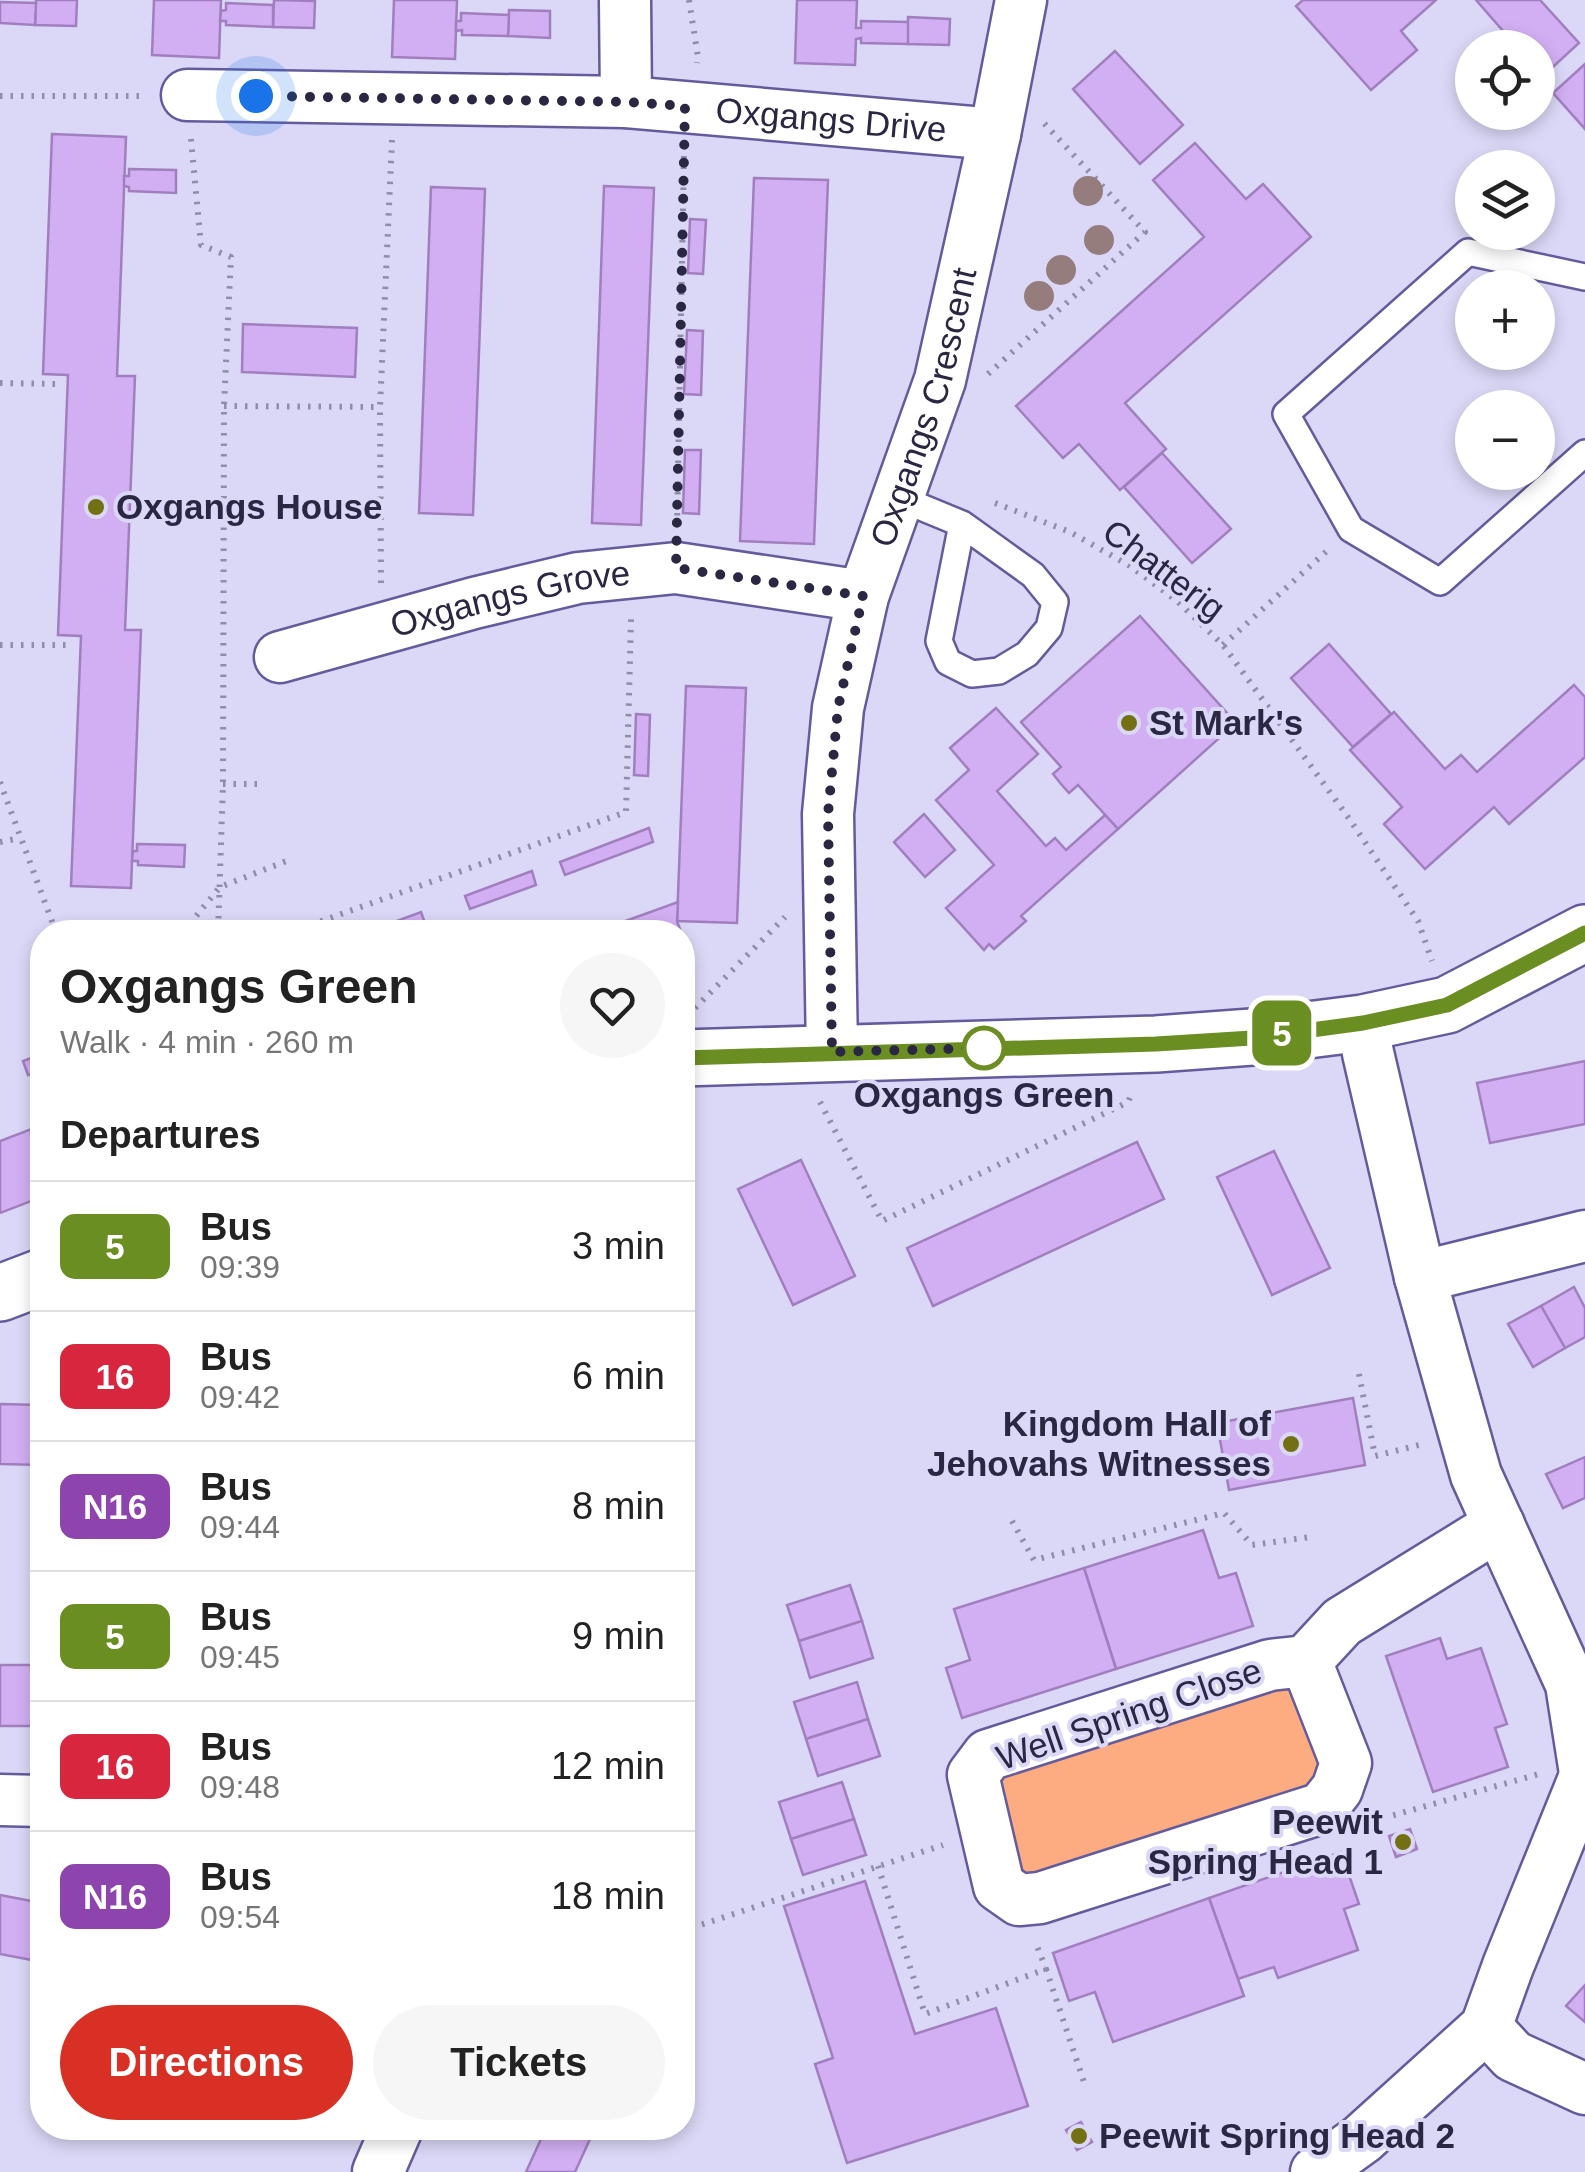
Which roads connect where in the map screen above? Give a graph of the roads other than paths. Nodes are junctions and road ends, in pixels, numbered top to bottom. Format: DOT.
graph roads {
  1 [pos="625,0"];
  2 [pos="1021,0"];
  3 [pos="188,96"];
  4 [pos="626,102"];
  5 [pos="996,134"];
  6 [pos="1585,278"];
  7 [pos="1585,454"];
  8 [pos="898,498"];
  9 [pos="962,524"];
  10 [pos="863,596"];
  11 [pos="280,657"];
  12 [pos="1585,933"];
  13 [pos="1363,1023"];
  14 [pos="832,1052"];
  15 [pos="695,1057"];
  16 [pos="1585,1236"];
  17 [pos="1420,1278"];
  18 [pos="30,1282"];
  19 [pos="0,1293"];
  20 [pos="1499,1526"];
  21 [pos="1306,1661"];
  22 [pos="1578,1682"];
  23 [pos="1584,1770"];
  24 [pos="0,1800"];
  25 [pos="30,1801"];
  26 [pos="1486,2027"];
  27 [pos="1585,2088"];
  28 [pos="392,2140"];
  29 [pos="378,2172"];
  30 [pos="1316,2172"];
  1 -- 4 [label="street"];
  2 -- 5 [label="street, Oxgangs Crescent"];
  3 -- 4 [label="street, Oxgangs Drive"];
  4 -- 5 [label="street, Oxgangs Drive"];
  5 -- 8 [label="street, Oxgangs Crescent"];
  6 -- 7 [label="lane"];
  8 -- 9 [label="lane"];
  8 -- 10 [label="street, Oxgangs Crescent"];
  9 -- 9 [label="lane"];
  10 -- 11 [label="street, Oxgangs Grove"];
  10 -- 14 [label="street, Oxgangs Crescent"];
  12 -- 13 [label="street"];
  13 -- 14 [label="street"];
  13 -- 17 [label="street"];
  14 -- 15 [label="street"];
  16 -- 17 [label="street"];
  17 -- 20 [label="street"];
  18 -- 19 [label="street"];
  20 -- 21 [label="street, Well Spring Close"];
  20 -- 22 [label="street"];
  21 -- 21 [label="street, Well Spring Close"];
  22 -- 23 [label="street"];
  23 -- 26 [label="street"];
  24 -- 25 [label="street"];
  26 -- 27 [label="street"];
  26 -- 30 [label="street"];
  28 -- 29 [label="street"];
}
